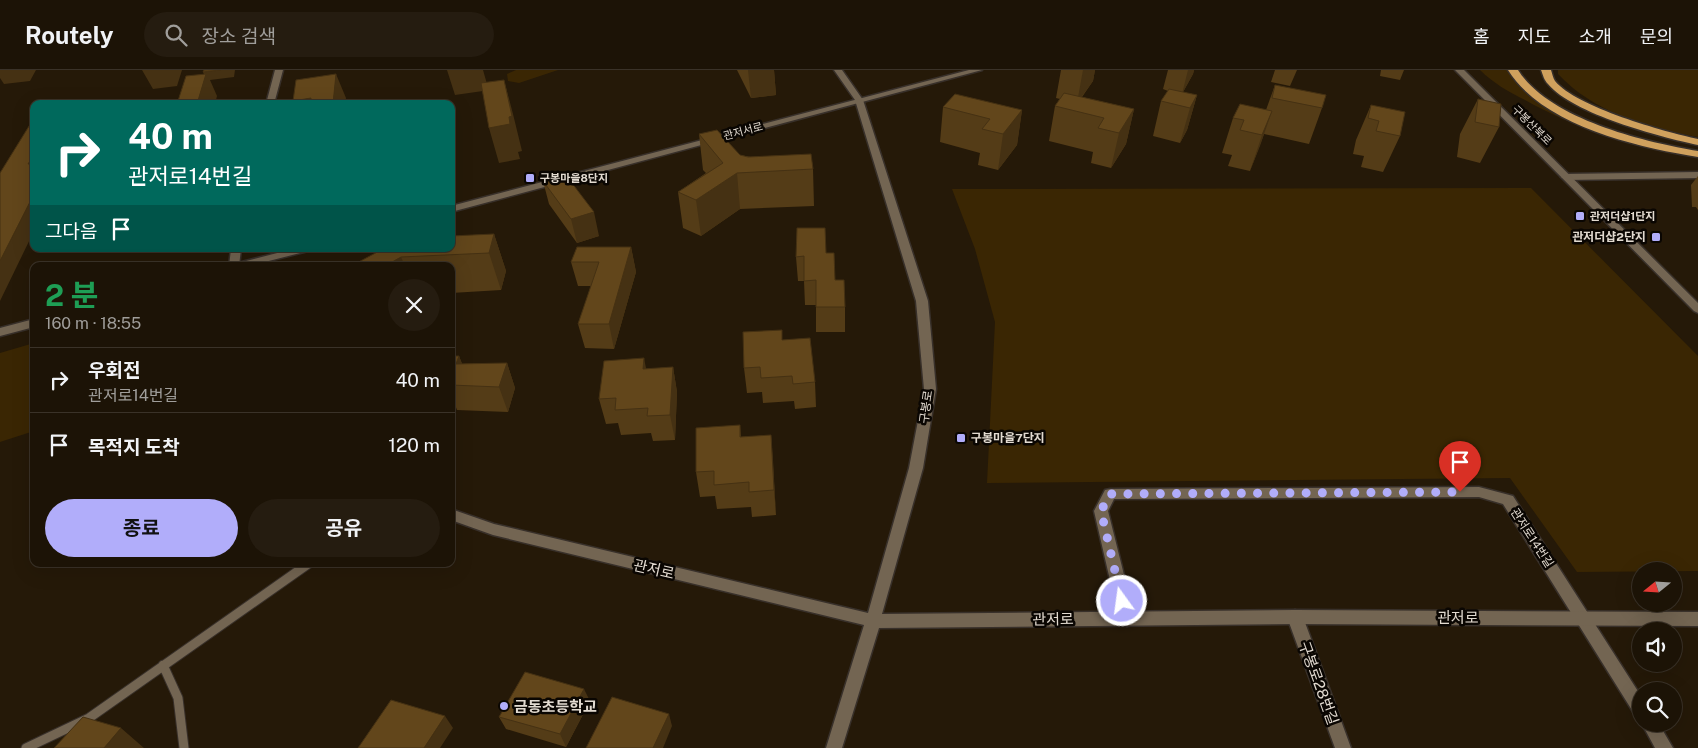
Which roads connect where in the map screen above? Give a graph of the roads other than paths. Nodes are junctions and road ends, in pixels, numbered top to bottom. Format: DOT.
graph roads {
  1 [pos="279,70"];
  2 [pos="838,70"];
  3 [pos="1459,70"];
  4 [pos="1513,70"];
  5 [pos="1546,70"];
  6 [pos="973,71"];
  7 [pos="271,100"];
  8 [pos="859,100"];
  9 [pos="1698,142"];
  10 [pos="1698,154"];
  11 [pos="1698,175"];
  12 [pos="1566,177"];
  13 [pos="455,208"];
  14 [pos="292,252"];
  15 [pos="254,262"];
  16 [pos="1698,309"];
  17 [pos="30,324"];
  18 [pos="0,332"];
  19 [pos="455,515"];
  20 [pos="304,567"];
  21 [pos="1295,617"];
  22 [pos="1583,617"];
  23 [pos="1127,619"];
  24 [pos="1698,619"];
  25 [pos="873,622"];
  26 [pos="163,665"];
  27 [pos="1632,696"];
  28 [pos="1655,732"];
  29 [pos="26,748"];
  30 [pos="184,748"];
  31 [pos="834,748"];
  32 [pos="1344,748"];
  33 [pos="1665,748"];
  1 -- 7 [label="street"];
  2 -- 8 [label="street, 구봉로"];
  3 -- 12 [label="street, 구봉산북로"];
  4 -- 10 [label="highway"];
  5 -- 9 [label="highway"];
  6 -- 8 [label="street, 관저서로"];
  8 -- 13 [label="street, 관저서로"];
  8 -- 25 [label="street, 구봉로"];
  11 -- 12 [label="street"];
  12 -- 16 [label="street, 구봉산북로"];
  14 -- 15 [label="street"];
  17 -- 18 [label="street"];
  19 -- 25 [label="street, 관저로"];
  20 -- 26 [label="lane"];
  21 -- 22 [label="street, 관저로"];
  21 -- 23 [label="street, 관저로"];
  21 -- 32 [label="street, 구봉로28번길"];
  22 -- 23 [label="street, 관저로14번길"];
  22 -- 24 [label="street, 관저로"];
  22 -- 27 [label="street"];
  23 -- 25 [label="street, 관저로"];
  25 -- 31 [label="street, 구봉로"];
  26 -- 29 [label="lane"];
  26 -- 30 [label="lane"];
  28 -- 33 [label="street"];
}
